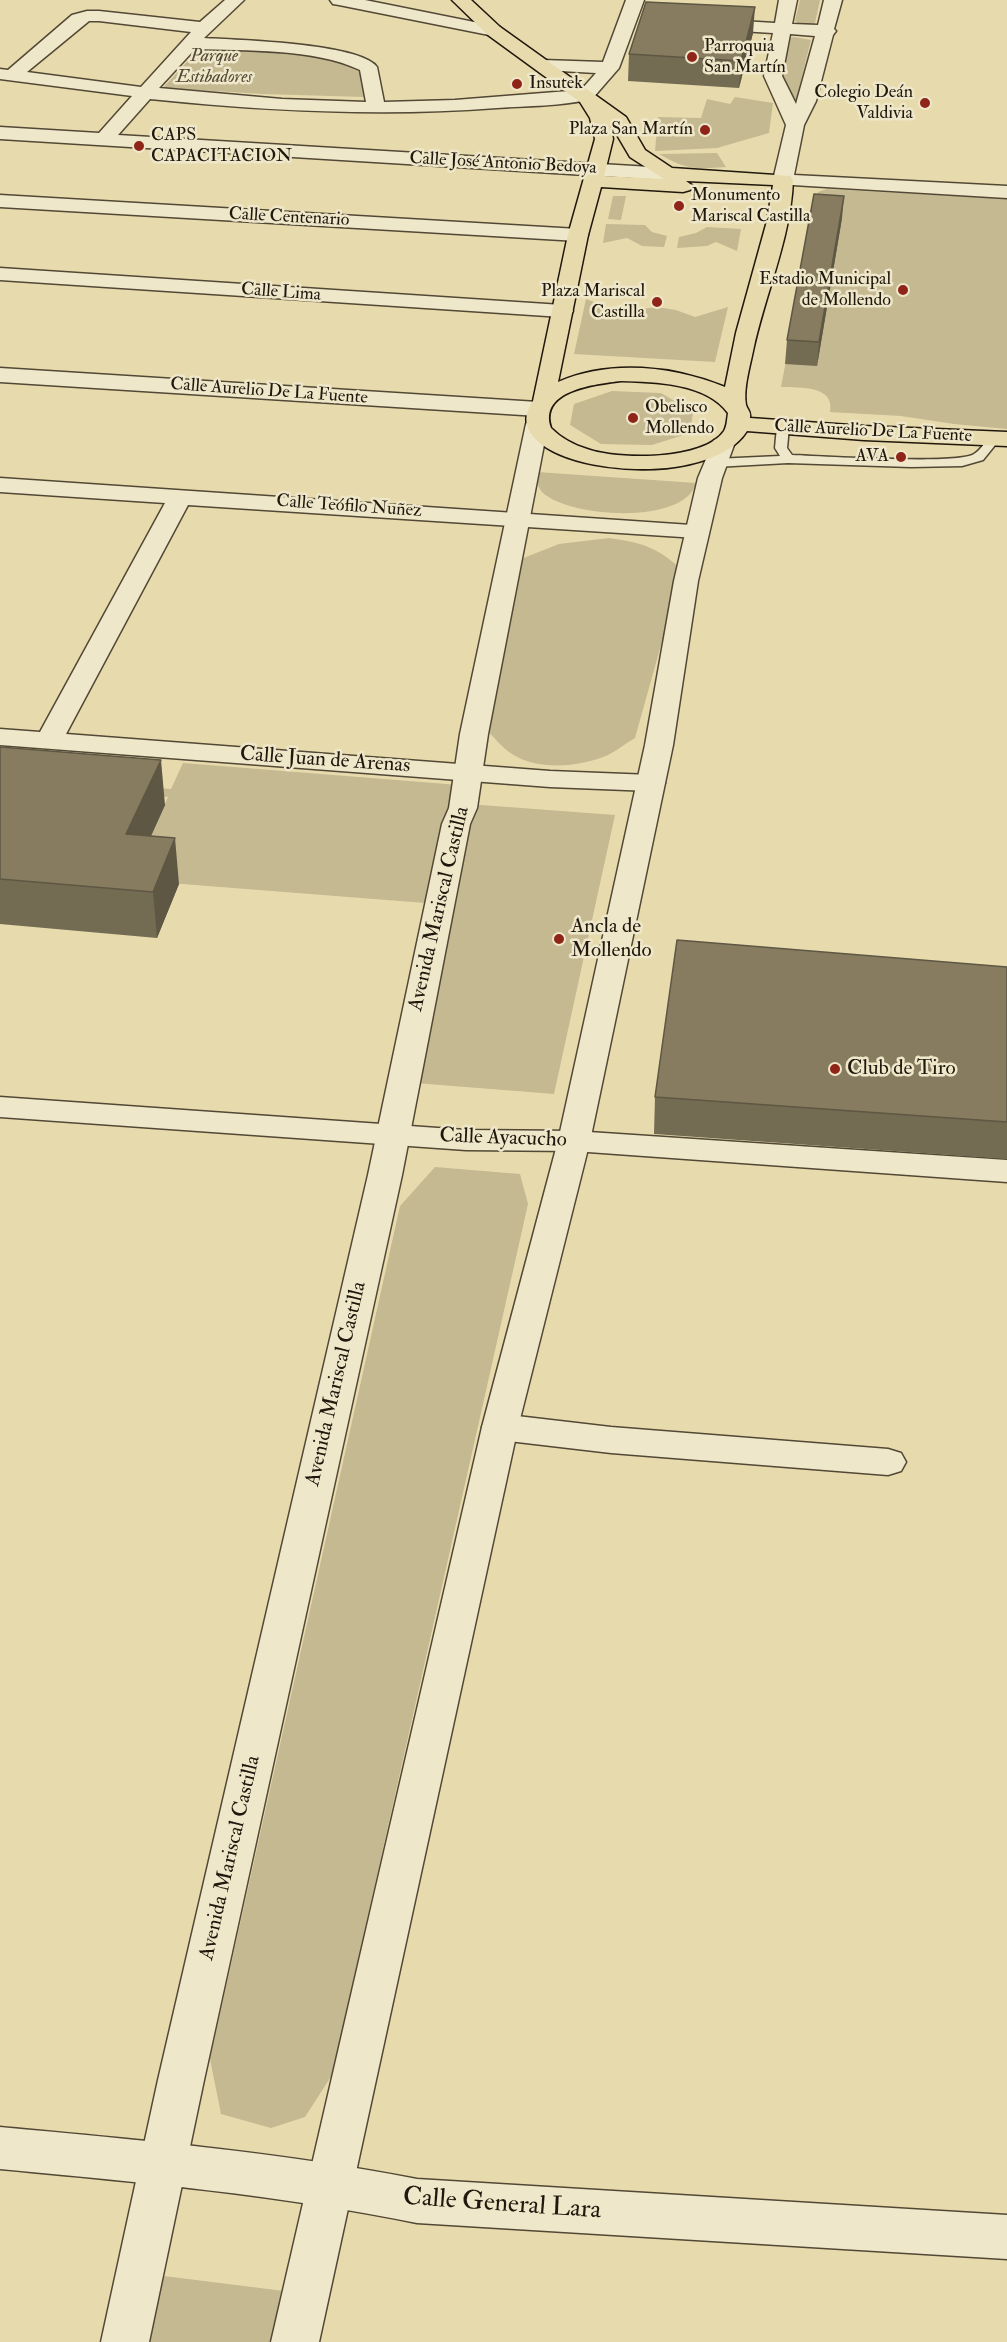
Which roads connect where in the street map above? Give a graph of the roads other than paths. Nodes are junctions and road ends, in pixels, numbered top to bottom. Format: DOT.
graph roads {
  1 [pos="235,0"];
  2 [pos="339,0"];
  3 [pos="461,0"];
  4 [pos="635,0"];
  5 [pos="788,0"];
  6 [pos="833,0"];
  7 [pos="687,23"];
  8 [pos="204,28"];
  9 [pos="781,28"];
  10 [pos="494,31"];
  11 [pos="827,31"];
  12 [pos="189,43"];
  13 [pos="543,65"];
  14 [pos="610,68"];
  15 [pos="6,75"];
  16 [pos="144,93"];
  17 [pos="585,95"];
  18 [pos="376,108"];
  19 [pos="795,125"];
  20 [pos="0,133"];
  21 [pos="103,140"];
  22 [pos="667,174"];
  23 [pos="594,175"];
  24 [pos="783,185"];
  25 [pos="1007,192"];
  26 [pos="0,201"];
  27 [pos="578,236"];
  28 [pos="0,274"];
  29 [pos="562,311"];
  30 [pos="0,375"];
  31 [pos="539,411"];
  32 [pos="783,427"];
  33 [pos="728,435"];
  34 [pos="1000,439"];
  35 [pos="788,459"];
  36 [pos="0,485"];
  37 [pos="180,497"];
  38 [pos="518,518"];
  39 [pos="697,531"];
  40 [pos="0,737"];
  41 [pos="49,741"];
  42 [pos="470,772"];
  43 [pos="651,783"];
  44 [pos="0,1107"];
  45 [pos="393,1134"];
  46 [pos="574,1141"];
  47 [pos="1007,1171"];
  48 [pos="500,1427"];
  49 [pos="888,1462"];
  50 [pos="0,2148"];
  51 [pos="164,2163"];
  52 [pos="332,2184"];
  53 [pos="1007,2237"];
  54 [pos="125,2342"];
  55 [pos="295,2342"];
  1 -- 8 [label="street"];
  2 -- 10 [label="street"];
  3 -- 10 [label="main road"];
  4 -- 14 [label="street"];
  5 -- 9 [label="street"];
  6 -- 11 [label="street"];
  7 -- 9 [label="street"];
  8 -- 12 [label="street"];
  8 -- 15 [label="street"];
  9 -- 11 [label="street"];
  9 -- 19 [label="street"];
  10 -- 13 [label="main road"];
  11 -- 19 [label="street"];
  12 -- 16 [label="street"];
  12 -- 18 [label="street"];
  13 -- 14 [label="street"];
  13 -- 17 [label="main road"];
  14 -- 17 [label="street"];
  15 -- 16 [label="street"];
  16 -- 18 [label="street"];
  16 -- 21 [label="street"];
  17 -- 18 [label="street"];
  17 -- 22 [label="main road"];
  17 -- 23 [label="main road, Avenida Mariscal Castilla"];
  19 -- 24 [label="street"];
  20 -- 21 [label="street, Calle José Antonio Bedoya"];
  21 -- 23 [label="street, Calle José Antonio Bedoya"];
  22 -- 23 [label="street, Calle José Antonio Bedoya"];
  22 -- 24 [label="main road, Calle José Antonio Bedoya"];
  23 -- 24 [label="main road"];
  23 -- 27 [label="main road, Avenida Mariscal Castilla"];
  24 -- 25 [label="street, Calle José Antonio Bedoya"];
  24 -- 33 [label="main road"];
  26 -- 27 [label="street, Calle Centenario"];
  27 -- 29 [label="main road, Avenida Mariscal Castilla"];
  28 -- 29 [label="street, Calle Lima"];
  29 -- 31 [label="main road, Avenida Mariscal Castilla"];
  30 -- 31 [label="street, Calle Aurelio De La Fuente"];
  31 -- 33 [label="main road"];
  31 -- 33 [label="main road"];
  31 -- 38 [label="street, Avenida Mariscal Castilla"];
  32 -- 33 [label="main road, Calle Aurelio De La Fuente"];
  32 -- 34 [label="main road, Calle Aurelio De La Fuente"];
  32 -- 35 [label="lane"];
  33 -- 35 [label="lane"];
  33 -- 39 [label="street"];
  34 -- 35 [label="lane"];
  36 -- 37 [label="street, Calle Teófilo Nuñez"];
  37 -- 38 [label="street, Calle Teófilo Nuñez"];
  37 -- 41 [label="street"];
  38 -- 39 [label="street, Calle Teófilo Nuñez"];
  38 -- 42 [label="street, Avenida Mariscal Castilla"];
  39 -- 43 [label="street"];
  40 -- 41 [label="street, Calle Juan de Arenas"];
  41 -- 42 [label="street, Calle Juan de Arenas"];
  42 -- 43 [label="street, Calle Juan de Arenas"];
  42 -- 45 [label="street, Avenida Mariscal Castilla"];
  43 -- 46 [label="street"];
  44 -- 45 [label="street, Calle Ayacucho"];
  45 -- 46 [label="street, Calle Ayacucho"];
  45 -- 51 [label="street, Avenida Mariscal Castilla"];
  46 -- 47 [label="street, Calle Ayacucho"];
  46 -- 48 [label="street"];
  48 -- 49 [label="street"];
  48 -- 52 [label="street"];
  50 -- 51 [label="street, Calle General Lara"];
  51 -- 52 [label="street, Calle General Lara"];
  51 -- 54 [label="street, Avenida Mariscal Castilla"];
  52 -- 53 [label="street, Calle General Lara"];
  52 -- 55 [label="street"];
}
